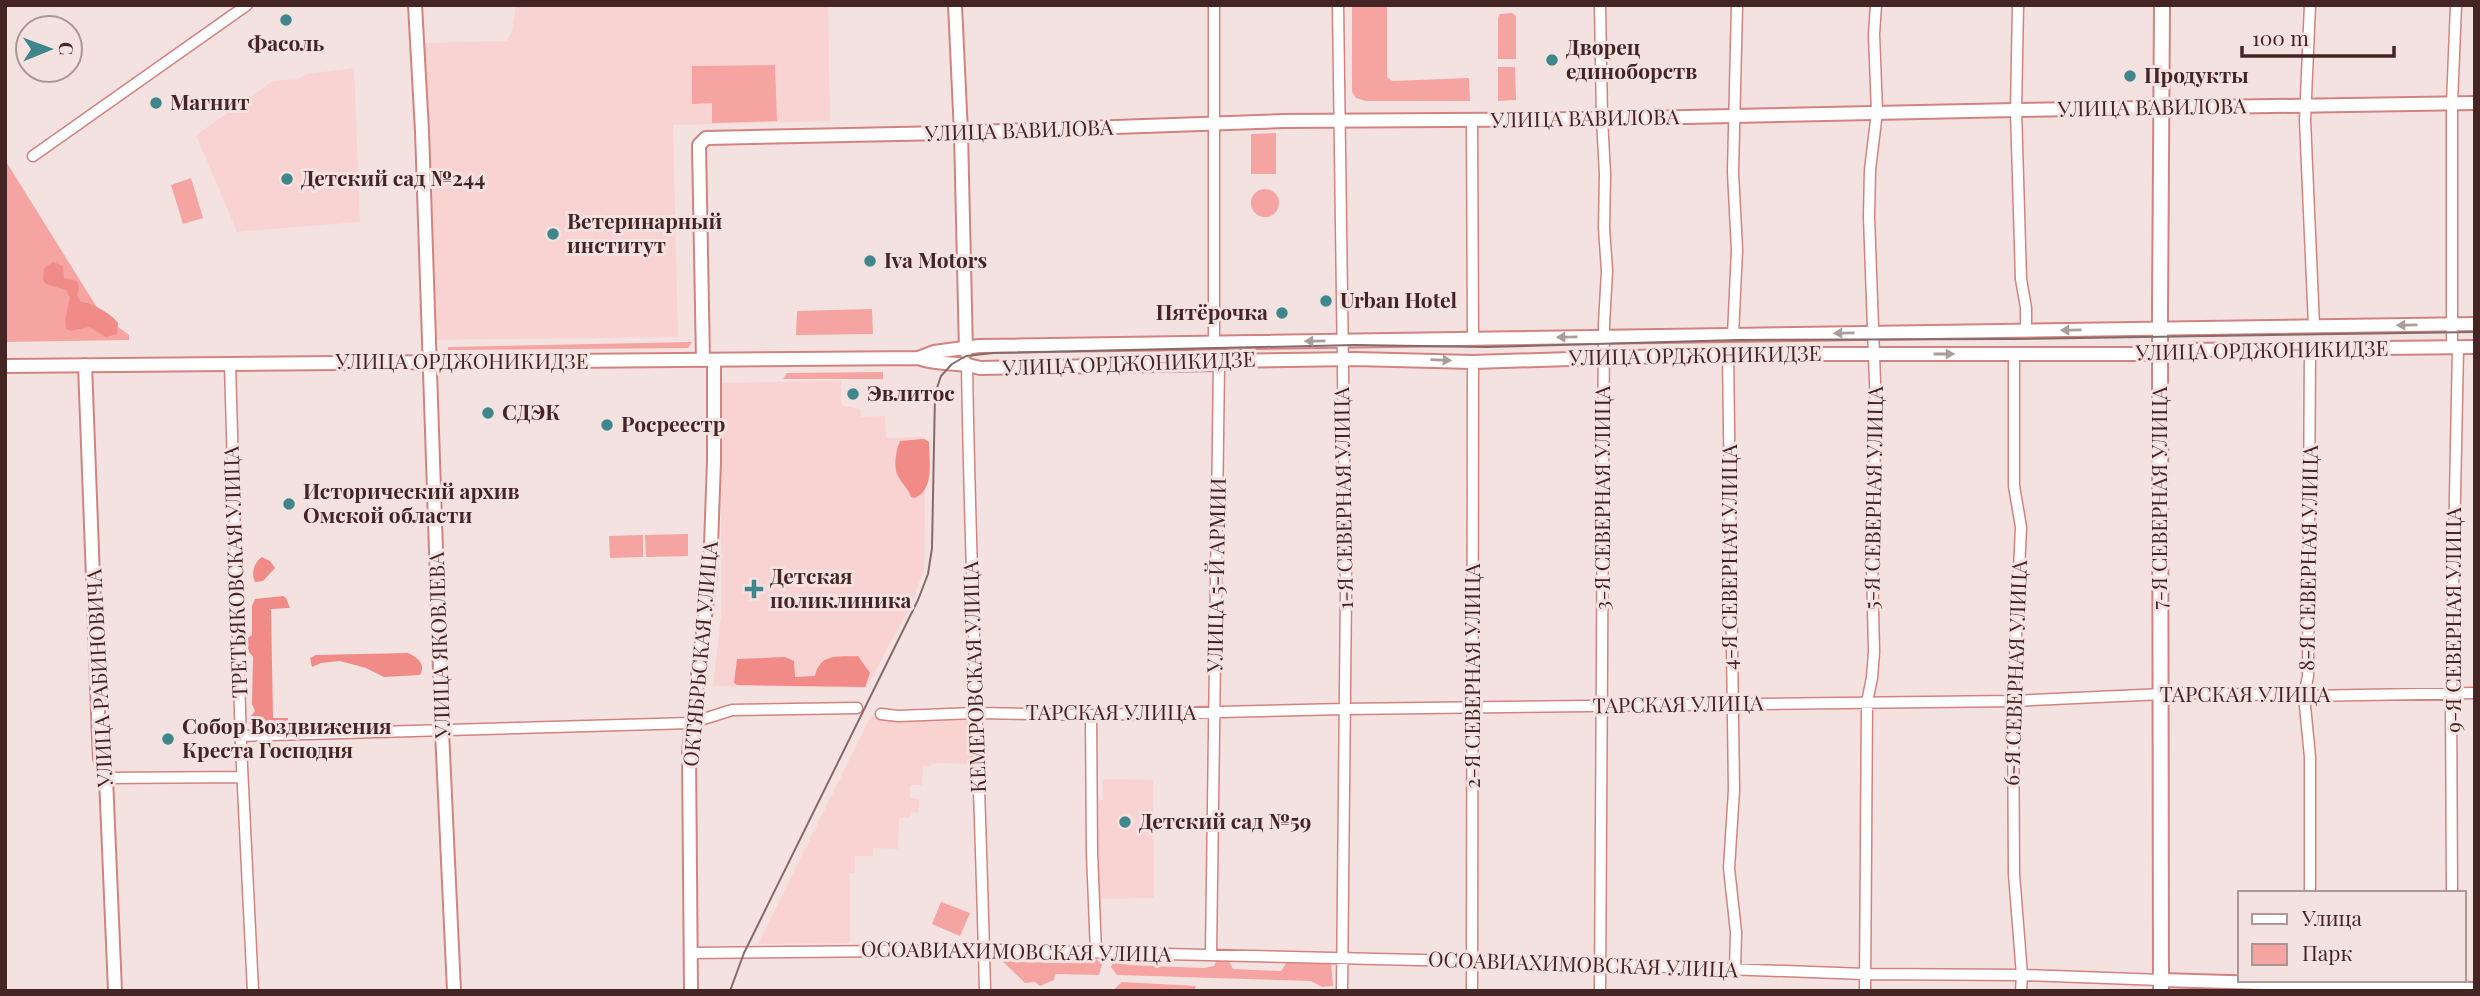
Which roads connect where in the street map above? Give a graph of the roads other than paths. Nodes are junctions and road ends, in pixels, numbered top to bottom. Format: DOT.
graph roads {
  1 [pos="247,5"];
  2 [pos="415,5"];
  3 [pos="955,5"];
  4 [pos="1214,5"];
  5 [pos="1338,5"];
  6 [pos="1601,5"];
  7 [pos="1737,5"];
  8 [pos="1876,5"];
  9 [pos="2018,5"];
  10 [pos="2162,5"];
  11 [pos="2310,5"];
  12 [pos="2456,5"];
  13 [pos="2475,103"];
  14 [pos="2452,104"];
  15 [pos="2307,107"];
  16 [pos="2162,108"];
  17 [pos="2016,110"];
  18 [pos="1877,112"];
  19 [pos="1734,116"];
  20 [pos="1602,119"];
  21 [pos="1472,120"];
  22 [pos="1339,121"];
  23 [pos="1214,124"];
  24 [pos="961,133"];
  25 [pos="699,145"];
  26 [pos="33,156"];
  27 [pos="2452,324"];
  28 [pos="2475,324"];
  29 [pos="2314,326"];
  30 [pos="2160,327"];
  31 [pos="2026,330"];
  32 [pos="1875,332"];
  33 [pos="1733,335"];
  34 [pos="1604,337"];
  35 [pos="1473,338"];
  36 [pos="1341,340"];
  37 [pos="1214,342"];
  38 [pos="966,347"];
  39 [pos="2475,347"];
  40 [pos="2455,348"];
  41 [pos="2310,349"];
  42 [pos="2160,352"];
  43 [pos="1728,354"];
  44 [pos="1875,354"];
  45 [pos="2014,355"];
  46 [pos="1604,356"];
  47 [pos="918,358"];
  48 [pos="1342,359"];
  49 [pos="709,360"];
  50 [pos="1473,362"];
  51 [pos="431,363"];
  52 [pos="967,363"];
  53 [pos="230,364"];
  54 [pos="1219,364"];
  55 [pos="85,365"];
  56 [pos="5,366"];
  57 [pos="2451,693"];
  58 [pos="2475,693"];
  59 [pos="2161,694"];
  60 [pos="2304,696"];
  61 [pos="2013,701"];
  62 [pos="1867,702"];
  63 [pos="1731,705"];
  64 [pos="1602,706"];
  65 [pos="857,708"];
  66 [pos="1474,708"];
  67 [pos="1343,709"];
  68 [pos="1215,712"];
  69 [pos="976,713"];
  70 [pos="881,714"];
  71 [pos="1091,715"];
  72 [pos="691,723"];
  73 [pos="442,731"];
  74 [pos="240,736"];
  75 [pos="242,777"];
  76 [pos="106,778"];
  77 [pos="2310,891"];
  78 [pos="2452,891"];
  79 [pos="984,949"];
  80 [pos="1096,952"];
  81 [pos="691,953"];
  82 [pos="1211,954"];
  83 [pos="1342,957"];
  84 [pos="1472,962"];
  85 [pos="1600,965"];
  86 [pos="1735,968"];
  87 [pos="1864,974"];
  88 [pos="2022,975"];
  89 [pos="2161,985"];
  90 [pos="2310,985"];
  91 [pos="2449,986"];
  92 [pos="2475,989"];
  93 [pos="115,991"];
  94 [pos="253,991"];
  95 [pos="454,991"];
  96 [pos="691,991"];
  97 [pos="985,991"];
  98 [pos="1342,991"];
  99 [pos="1472,991"];
  100 [pos="1600,991"];
  101 [pos="1864,991"];
  102 [pos="2021,991"];
  1 -- 26 [label="street"];
  2 -- 51 [label="street, УЛИЦА ЯКОВЛЕВА"];
  3 -- 24 [label="street"];
  4 -- 23 [label="street"];
  5 -- 22 [label="street, 1-Я СЕВЕРНАЯ УЛИЦА"];
  6 -- 20 [label="street, 3-Я СЕВЕРНАЯ УЛИЦА"];
  7 -- 19 [label="street"];
  8 -- 18 [label="street, 5-Я СЕВЕРНАЯ УЛИЦА"];
  9 -- 17 [label="street"];
  10 -- 16 [label="main road, 7-Я СЕВЕРНАЯ УЛИЦА"];
  11 -- 15 [label="street"];
  12 -- 14 [label="street, 9-Я СЕВЕРНАЯ УЛИЦА"];
  13 -- 14 [label="street, УЛИЦА ВАВИЛОВА"];
  14 -- 15 [label="street, УЛИЦА ВАВИЛОВА"];
  14 -- 27 [label="street, 9-Я СЕВЕРНАЯ УЛИЦА"];
  15 -- 16 [label="street, УЛИЦА ВАВИЛОВА"];
  15 -- 29 [label="street"];
  16 -- 17 [label="street, УЛИЦА ВАВИЛОВА"];
  16 -- 30 [label="main road, 7-Я СЕВЕРНАЯ УЛИЦА"];
  17 -- 18 [label="street, УЛИЦА ВАВИЛОВА"];
  17 -- 31 [label="street"];
  18 -- 19 [label="street, УЛИЦА ВАВИЛОВА"];
  18 -- 32 [label="street, 5-Я СЕВЕРНАЯ УЛИЦА"];
  19 -- 20 [label="street, УЛИЦА ВАВИЛОВА"];
  19 -- 33 [label="street"];
  20 -- 21 [label="street, УЛИЦА ВАВИЛОВА"];
  20 -- 34 [label="street, 3-Я СЕВЕРНАЯ УЛИЦА"];
  21 -- 22 [label="street, УЛИЦА ВАВИЛОВА"];
  21 -- 35 [label="street"];
  22 -- 23 [label="street, УЛИЦА ВАВИЛОВА"];
  22 -- 36 [label="street, 1-Я СЕВЕРНАЯ УЛИЦА"];
  23 -- 24 [label="street, УЛИЦА ВАВИЛОВА"];
  23 -- 37 [label="street"];
  24 -- 25 [label="street, УЛИЦА ВАВИЛОВА"];
  24 -- 38 [label="street"];
  25 -- 49 [label="street, ОКТЯБРЬСКАЯ УЛИЦА"];
  27 -- 28 [label="street, УЛИЦА ОРДЖОНИКИДЗЕ"];
  27 -- 29 [label="street, УЛИЦА ОРДЖОНИКИДЗЕ, one-way"];
  27 -- 40 [label="street, 9-Я СЕВЕРНАЯ УЛИЦА"];
  29 -- 30 [label="street, УЛИЦА ОРДЖОНИКИДЗЕ"];
  30 -- 31 [label="street, УЛИЦА ОРДЖОНИКИДЗЕ, one-way"];
  30 -- 42 [label="main road, 7-Я СЕВЕРНАЯ УЛИЦА"];
  31 -- 32 [label="street, УЛИЦА ОРДЖОНИКИДЗЕ"];
  32 -- 33 [label="street, УЛИЦА ОРДЖОНИКИДЗЕ, one-way"];
  32 -- 44 [label="street, 5-Я СЕВЕРНАЯ УЛИЦА"];
  33 -- 34 [label="street, УЛИЦА ОРДЖОНИКИДЗЕ"];
  34 -- 35 [label="street, УЛИЦА ОРДЖОНИКИДЗЕ, one-way"];
  34 -- 46 [label="street, 3-Я СЕВЕРНАЯ УЛИЦА"];
  35 -- 36 [label="street, УЛИЦА ОРДЖОНИКИДЗЕ"];
  36 -- 37 [label="street, УЛИЦА ОРДЖОНИКИДЗЕ, one-way"];
  36 -- 48 [label="street, 1-Я СЕВЕРНАЯ УЛИЦА"];
  37 -- 38 [label="street, УЛИЦА ОРДЖОНИКИДЗЕ"];
  38 -- 47 [label="street, УЛИЦА ОРДЖОНИКИДЗЕ"];
  38 -- 52 [label="street"];
  39 -- 40 [label="street, УЛИЦА ОРДЖОНИКИДЗЕ"];
  40 -- 41 [label="street, УЛИЦА ОРДЖОНИКИДЗЕ"];
  40 -- 57 [label="street, 9-Я СЕВЕРНАЯ УЛИЦА"];
  41 -- 42 [label="street, УЛИЦА ОРДЖОНИКИДЗЕ"];
  41 -- 60 [label="street, 8-Я СЕВЕРНАЯ УЛИЦА"];
  42 -- 45 [label="street, УЛИЦА ОРДЖОНИКИДЗЕ"];
  42 -- 59 [label="main road, 7-Я СЕВЕРНАЯ УЛИЦА"];
  43 -- 44 [label="street, УЛИЦА ОРДЖОНИКИДЗЕ"];
  43 -- 46 [label="street, УЛИЦА ОРДЖОНИКИДЗЕ"];
  43 -- 63 [label="street, 4-Я СЕВЕРНАЯ УЛИЦА"];
  44 -- 45 [label="street, УЛИЦА ОРДЖОНИКИДЗЕ, one-way"];
  44 -- 62 [label="street, 5-Я СЕВЕРНАЯ УЛИЦА"];
  45 -- 61 [label="street, 6-Я СЕВЕРНАЯ УЛИЦА"];
  46 -- 50 [label="street, УЛИЦА ОРДЖОНИКИДЗЕ"];
  46 -- 64 [label="street, 3-Я СЕВЕРНАЯ УЛИЦА"];
  47 -- 49 [label="street, УЛИЦА ОРДЖОНИКИДЗЕ"];
  47 -- 52 [label="street, УЛИЦА ОРДЖОНИКИДЗЕ"];
  48 -- 50 [label="street, УЛИЦА ОРДЖОНИКИДЗЕ, one-way"];
  48 -- 54 [label="street, УЛИЦА ОРДЖОНИКИДЗЕ"];
  48 -- 67 [label="street, 1-Я СЕВЕРНАЯ УЛИЦА"];
  49 -- 51 [label="street, УЛИЦА ОРДЖОНИКИДЗЕ"];
  49 -- 72 [label="street, ОКТЯБРЬСКАЯ УЛИЦА"];
  50 -- 66 [label="street, 2-Я СЕВЕРНАЯ УЛИЦА"];
  51 -- 53 [label="street, УЛИЦА ОРДЖОНИКИДЗЕ"];
  51 -- 73 [label="street, УЛИЦА ЯКОВЛЕВА"];
  52 -- 54 [label="street, УЛИЦА ОРДЖОНИКИДЗЕ"];
  52 -- 69 [label="street, КЕМЕРОВСКАЯ УЛИЦА"];
  53 -- 55 [label="street, УЛИЦА ОРДЖОНИКИДЗЕ"];
  53 -- 74 [label="street, ТРЕТЬЯКОВСКАЯ УЛИЦА"];
  54 -- 68 [label="street, УЛИЦА 5-Й АРМИИ"];
  55 -- 56 [label="street, УЛИЦА ОРДЖОНИКИДЗЕ"];
  55 -- 76 [label="street, УЛИЦА РАБИНОВИЧА"];
  57 -- 58 [label="street, ТАРСКАЯ УЛИЦА"];
  57 -- 60 [label="street, ТАРСКАЯ УЛИЦА"];
  57 -- 78 [label="street, 9-Я СЕВЕРНАЯ УЛИЦА"];
  59 -- 60 [label="street, ТАРСКАЯ УЛИЦА"];
  59 -- 61 [label="street, ТАРСКАЯ УЛИЦА"];
  59 -- 89 [label="main road, 7-Я СЕВЕРНАЯ УЛИЦА"];
  60 -- 77 [label="street, 8-Я СЕВЕРНАЯ УЛИЦА"];
  61 -- 62 [label="street, ТАРСКАЯ УЛИЦА"];
  61 -- 88 [label="street, 6-Я СЕВЕРНАЯ УЛИЦА"];
  62 -- 63 [label="street, ТАРСКАЯ УЛИЦА"];
  62 -- 87 [label="street, 5-Я СЕВЕРНАЯ УЛИЦА"];
  63 -- 64 [label="street, ТАРСКАЯ УЛИЦА"];
  63 -- 86 [label="street, 4-Я СЕВЕРНАЯ УЛИЦА"];
  64 -- 66 [label="street, ТАРСКАЯ УЛИЦА"];
  64 -- 85 [label="street, 3-Я СЕВЕРНАЯ УЛИЦА"];
  65 -- 72 [label="street"];
  66 -- 67 [label="street, ТАРСКАЯ УЛИЦА"];
  66 -- 84 [label="street, 2-Я СЕВЕРНАЯ УЛИЦА"];
  67 -- 68 [label="street, ТАРСКАЯ УЛИЦА"];
  67 -- 83 [label="street, 1-Я СЕВЕРНАЯ УЛИЦА"];
  68 -- 71 [label="street, ТАРСКАЯ УЛИЦА"];
  68 -- 82 [label="street, УЛИЦА 5-Й АРМИИ"];
  69 -- 70 [label="street, ТАРСКАЯ УЛИЦА"];
  69 -- 71 [label="street, ТАРСКАЯ УЛИЦА"];
  69 -- 79 [label="street, КЕМЕРОВСКАЯ УЛИЦА"];
  71 -- 80 [label="street"];
  72 -- 73 [label="street"];
  72 -- 81 [label="street, ОКТЯБРЬСКАЯ УЛИЦА"];
  73 -- 74 [label="street"];
  73 -- 95 [label="street, УЛИЦА ЯКОВЛЕВА"];
  74 -- 75 [label="street, ТРЕТЬЯКОВСКАЯ УЛИЦА"];
  75 -- 76 [label="street"];
  75 -- 94 [label="street, ТРЕТЬЯКОВСКАЯ УЛИЦА"];
  76 -- 93 [label="street, УЛИЦА РАБИНОВИЧА"];
  79 -- 80 [label="street, ОСОАВИАХИМОВСКАЯ УЛИЦА"];
  79 -- 81 [label="street, ОСОАВИАХИМОВСКАЯ УЛИЦА"];
  79 -- 97 [label="street, КЕМЕРОВСКАЯ УЛИЦА"];
  80 -- 82 [label="street, ОСОАВИАХИМОВСКАЯ УЛИЦА"];
  81 -- 96 [label="street, ОКТЯБРЬСКАЯ УЛИЦА"];
  82 -- 83 [label="street, ОСОАВИАХИМОВСКАЯ УЛИЦА"];
  83 -- 84 [label="street, ОСОАВИАХИМОВСКАЯ УЛИЦА"];
  83 -- 98 [label="street, 1-Я СЕВЕРНАЯ УЛИЦА"];
  84 -- 85 [label="street, ОСОАВИАХИМОВСКАЯ УЛИЦА"];
  84 -- 99 [label="street, 2-Я СЕВЕРНАЯ УЛИЦА"];
  85 -- 86 [label="street, ОСОАВИАХИМОВСКАЯ УЛИЦА"];
  85 -- 100 [label="street, 3-Я СЕВЕРНАЯ УЛИЦА"];
  86 -- 87 [label="street, ОСОАВИАХИМОВСКАЯ УЛИЦА"];
  87 -- 88 [label="street, ОСОАВИАХИМОВСКАЯ УЛИЦА"];
  87 -- 101 [label="street, 5-Я СЕВЕРНАЯ УЛИЦА"];
  88 -- 89 [label="street, ОСОАВИАХИМОВСКАЯ УЛИЦА"];
  88 -- 102 [label="street, 6-Я СЕВЕРНАЯ УЛИЦА"];
  89 -- 90 [label="street, ОСОАВИАХИМОВСКАЯ УЛИЦА"];
  90 -- 91 [label="street, ОСОАВИАХИМОВСКАЯ УЛИЦА"];
  91 -- 92 [label="street, ОСОАВИАХИМОВСКАЯ УЛИЦА"];
}
